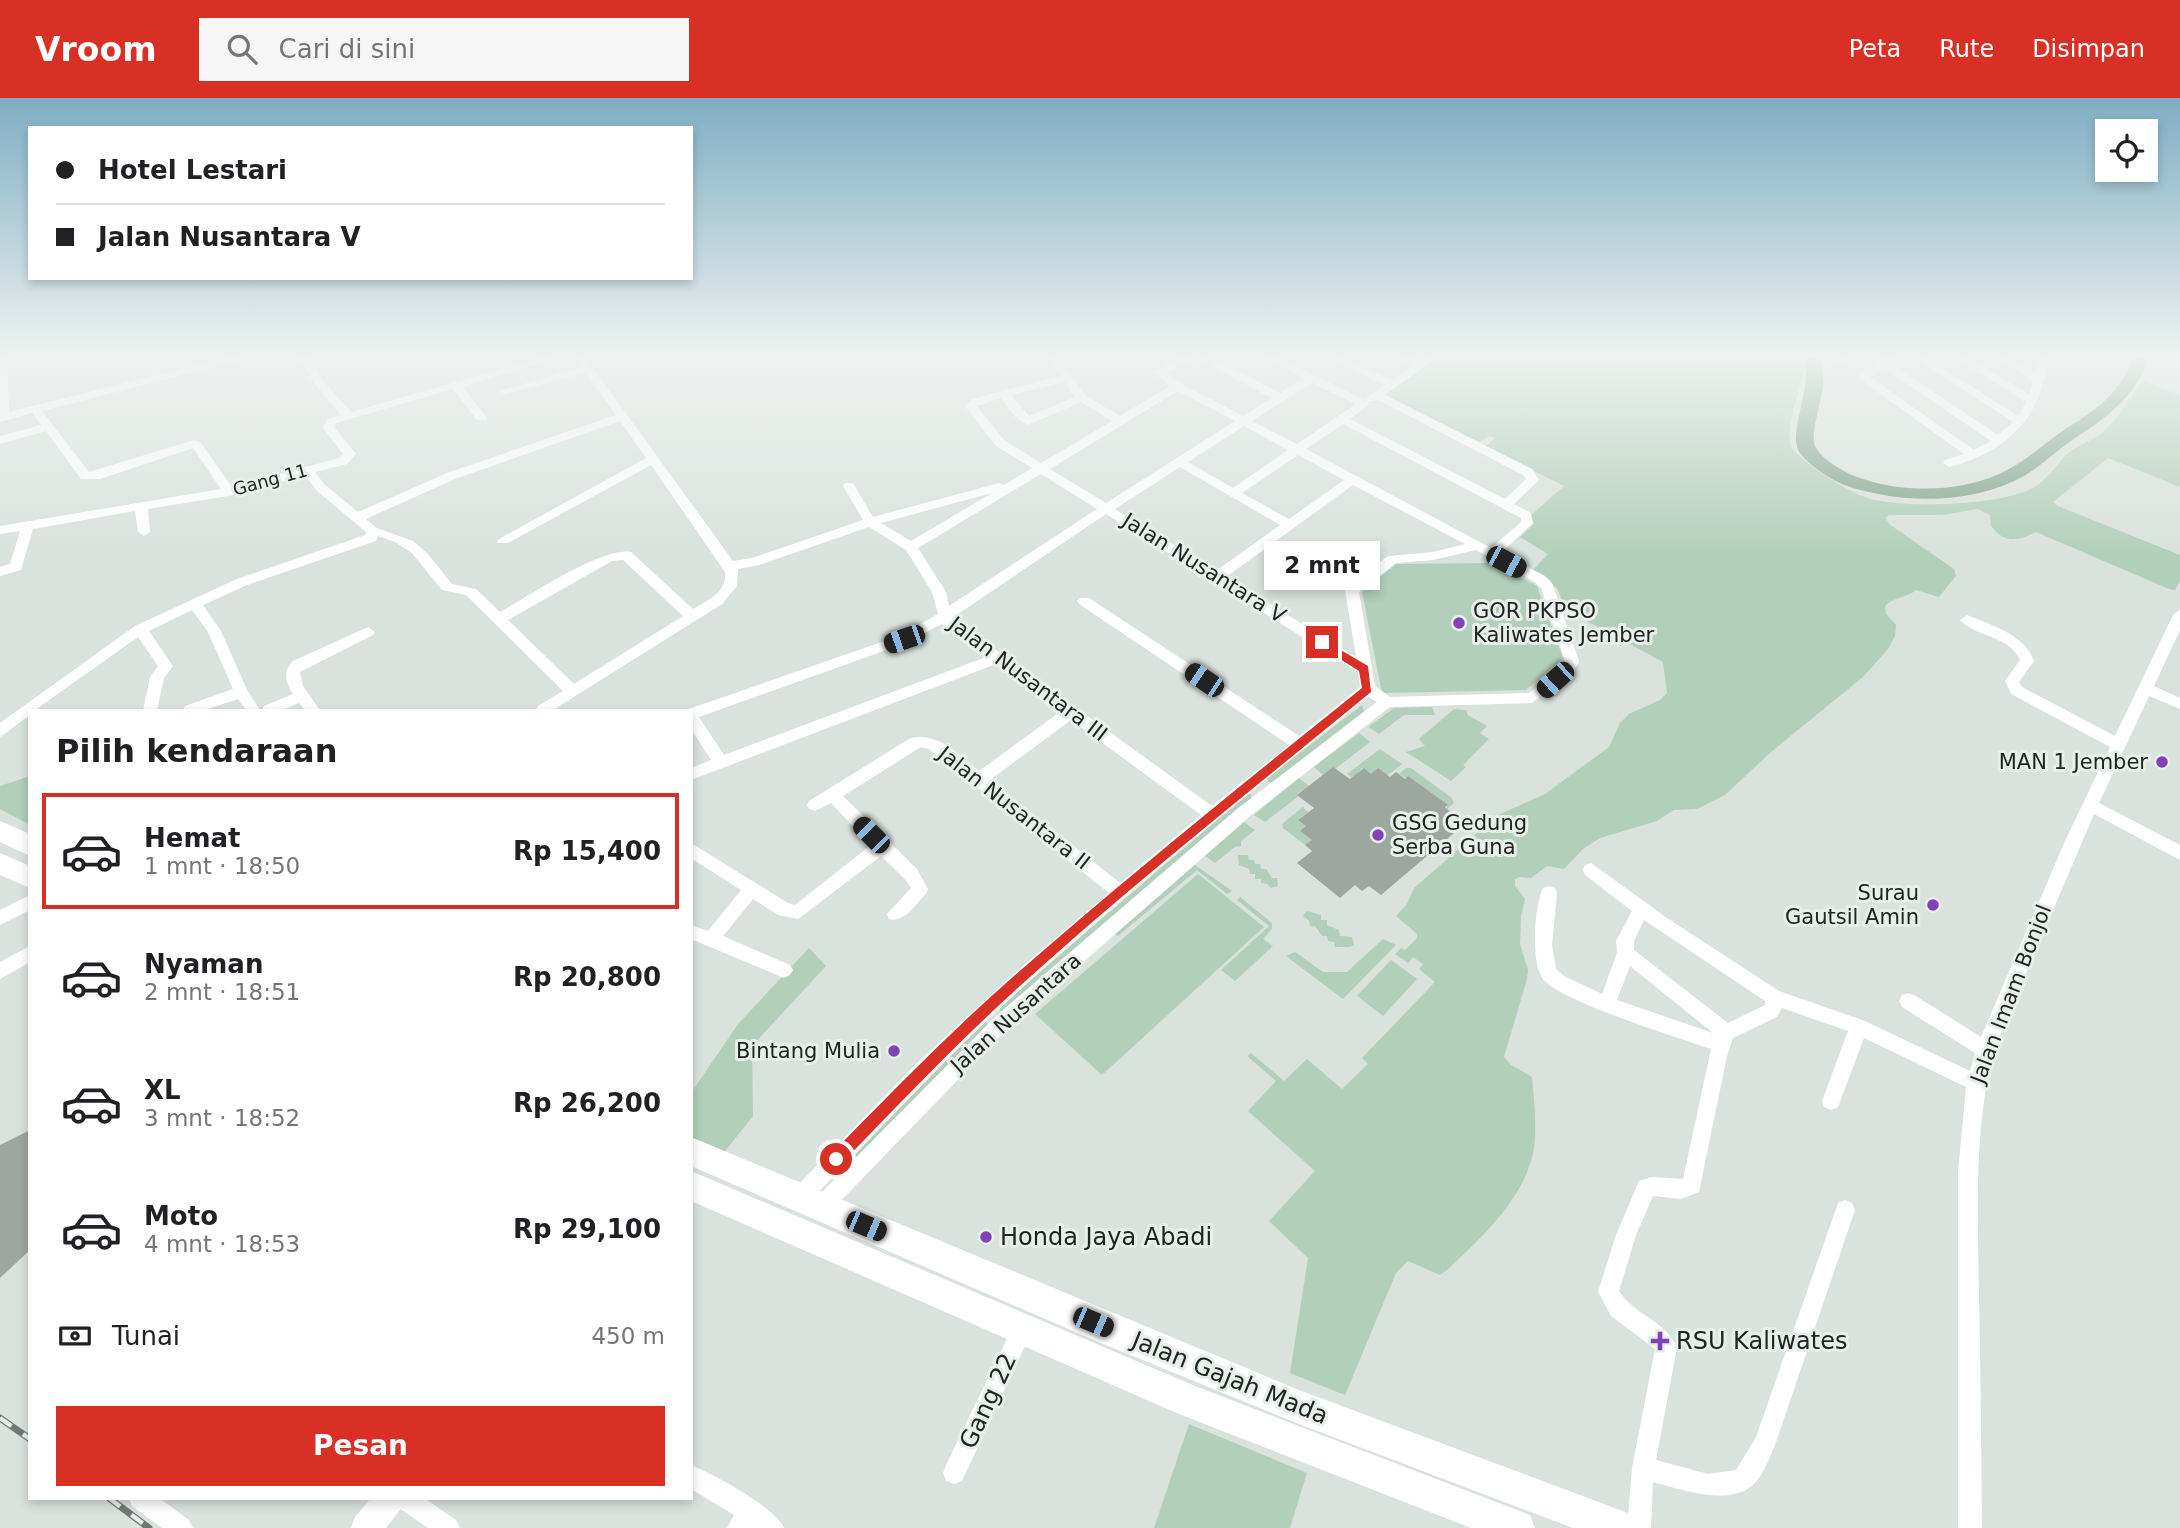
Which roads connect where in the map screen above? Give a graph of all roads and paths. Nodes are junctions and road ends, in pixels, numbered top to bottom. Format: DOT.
graph roads {
  1 [pos="45,424"];
  2 [pos="330,424"];
  3 [pos="602,424"];
  4 [pos="627,424"];
  5 [pos="984,424"];
  6 [pos="1117,424"];
  7 [pos="1241,424"];
  8 [pos="1250,424"];
  9 [pos="1335,424"];
  10 [pos="1351,424"];
  11 [pos="1433,424"];
  12 [pos="1930,424"];
  13 [pos="1973,424"];
  14 [pos="2018,424"];
  15 [pos="47,427"];
  16 [pos="0,440"];
  17 [pos="1999,441"];
  18 [pos="1298,449"];
  19 [pos="1974,455"];
  20 [pos="654,459"];
  21 [pos="1180,462"];
  22 [pos="1949,463"];
  23 [pos="1042,469"];
  24 [pos="307,470"];
  25 [pos="1353,479"];
  26 [pos="1019,482"];
  27 [pos="849,486"];
  28 [pos="228,491"];
  29 [pos="1234,493"];
  30 [pos="1506,505"];
  31 [pos="142,507"];
  32 [pos="1108,509"];
  33 [pos="359,517"];
  34 [pos="870,522"];
  35 [pos="29,525"];
  36 [pos="1289,525"];
  37 [pos="0,530"];
  38 [pos="373,531"];
  39 [pos="144,532"];
  40 [pos="503,540"];
  41 [pos="1476,546"];
  42 [pos="911,547"];
  43 [pos="1492,554"];
  44 [pos="732,571"];
  45 [pos="0,572"];
  46 [pos="1217,577"];
  47 [pos="939,592"];
  48 [pos="966,601"];
  49 [pos="1084,601"];
  50 [pos="195,604"];
  51 [pos="2180,615"];
  52 [pos="693,617"];
  53 [pos="943,617"];
  54 [pos="500,618"];
  55 [pos="1967,620"];
  56 [pos="140,629"];
  57 [pos="368,632"];
  58 [pos="995,659"];
  59 [pos="1364,669"];
  60 [pos="2144,687"];
  61 [pos="1368,689"];
  62 [pos="241,692"];
  63 [pos="573,692"];
  64 [pos="302,696"];
  65 [pos="1387,702"];
  66 [pos="2180,704"];
  67 [pos="150,709"];
  68 [pos="193,709"];
  69 [pos="252,709"];
  70 [pos="271,709"];
  71 [pos="312,709"];
  72 [pos="545,709"];
  73 [pos="1069,713"];
  74 [pos="693,714"];
  75 [pos="693,718"];
  76 [pos="0,731"];
  77 [pos="1298,744"];
  78 [pos="2117,744"];
  79 [pos="720,761"];
  80 [pos="693,773"];
  81 [pos="980,779"];
  82 [pos="1250,784"];
  83 [pos="831,795"];
  84 [pos="1265,795"];
  85 [pos="815,805"];
  86 [pos="2090,805"];
  87 [pos="1212,815"];
  88 [pos="0,831"];
  89 [pos="28,845"];
  90 [pos="882,846"];
  91 [pos="693,850"];
  92 [pos="2180,853"];
  93 [pos="0,863"];
  94 [pos="1591,870"];
  95 [pos="28,877"];
  96 [pos="752,888"];
  97 [pos="1121,892"];
  98 [pos="1549,893"];
  99 [pos="28,903"];
  100 [pos="1642,908"];
  101 [pos="895,914"];
  102 [pos="0,918"];
  103 [pos="693,933"];
  104 [pos="711,939"];
  105 [pos="1626,953"];
  106 [pos="28,954"];
  107 [pos="784,970"];
  108 [pos="0,971"];
  109 [pos="1773,997"];
  110 [pos="1908,1001"];
  111 [pos="1607,1003"];
  112 [pos="1859,1027"];
  113 [pos="1725,1039"];
  114 [pos="1985,1049"];
  115 [pos="1975,1082"];
  116 [pos="1831,1101"];
  117 [pos="693,1152"];
  118 [pos="693,1187"];
  119 [pos="811,1202"];
  120 [pos="1845,1210"];
  121 [pos="1022,1329"];
  122 [pos="1643,1468"];
  123 [pos="954,1474"];
  124 [pos="693,1478"];
  125 [pos="1496,1481"];
  126 [pos="143,1500"];
  127 [pos="388,1500"];
  128 [pos="407,1500"];
  129 [pos="744,1519"];
  130 [pos="1504,1523"];
  131 [pos="181,1528"];
  132 [pos="366,1528"];
  133 [pos="448,1528"];
  134 [pos="772,1528"];
  135 [pos="1620,1528"];
  136 [pos="1639,1528"];
  137 [pos="1970,1528"];
  1 -- 15 [label="street"];
  2 -- 24 [label="street, Gang 11"];
  3 -- 33 [label="street"];
  4 -- 20 [label="street"];
  5 -- 23 [label="street, Jalan Nusantara V"];
  6 -- 23 [label="street"];
  7 -- 21 [label="street"];
  8 -- 18 [label="street"];
  9 -- 18 [label="street"];
  10 -- 30 [label="street"];
  11 -- 30 [label="street"];
  12 -- 19 [label="street"];
  13 -- 17 [label="street"];
  14 -- 17 [label="street"];
  15 -- 16 [label="street"];
  15 -- 28 [label="street"];
  17 -- 19 [label="street"];
  18 -- 25 [label="street"];
  18 -- 29 [label="street"];
  19 -- 22 [label="street"];
  20 -- 40 [label="street"];
  20 -- 44 [label="street"];
  21 -- 29 [label="street"];
  21 -- 32 [label="street"];
  23 -- 26 [label="street"];
  23 -- 32 [label="street, Jalan Nusantara V"];
  24 -- 28 [label="street, Gang 11"];
  24 -- 33 [label="street"];
  25 -- 36 [label="street"];
  25 -- 41 [label="street"];
  26 -- 34 [label="street"];
  26 -- 42 [label="street"];
  27 -- 34 [label="street, Jalan Nusantara III"];
  28 -- 31 [label="street, Gang 11"];
  29 -- 36 [label="street"];
  30 -- 43 [label="street"];
  31 -- 35 [label="street, Gang 11"];
  31 -- 39 [label="street"];
  32 -- 46 [label="street, Jalan Nusantara V"];
  32 -- 48 [label="street"];
  33 -- 38 [label="street"];
  34 -- 42 [label="street, Jalan Nusantara III"];
  34 -- 44 [label="street"];
  35 -- 37 [label="street, Gang 11"];
  35 -- 45 [label="street"];
  36 -- 46 [label="street"];
  38 -- 50 [label="street"];
  38 -- 54 [label="street"];
  41 -- 43 [label="street"];
  41 -- 59 [label="street"];
  42 -- 47 [label="street, Jalan Nusantara III"];
  43 -- 65 [label="street"];
  44 -- 52 [label="street"];
  46 -- 59 [label="street, Jalan Nusantara V"];
  47 -- 48 [label="street"];
  47 -- 53 [label="street, Jalan Nusantara III"];
  48 -- 53 [label="street"];
  49 -- 77 [label="street"];
  50 -- 56 [label="street"];
  50 -- 62 [label="street"];
  51 -- 60 [label="street, Jalan Imam Bonjol"];
  52 -- 54 [label="street"];
  52 -- 63 [label="street"];
  53 -- 58 [label="street, Jalan Nusantara III"];
  53 -- 74 [label="street"];
  54 -- 63 [label="street"];
  55 -- 78 [label="street"];
  56 -- 67 [label="street"];
  56 -- 76 [label="street"];
  57 -- 64 [label="street"];
  58 -- 73 [label="street, Jalan Nusantara III"];
  58 -- 79 [label="street"];
  59 -- 61 [label="street"];
  60 -- 66 [label="street"];
  60 -- 78 [label="street, Jalan Imam Bonjol"];
  61 -- 65 [label="street"];
  61 -- 77 [label="street, Jalan Nusantara"];
  62 -- 68 [label="street"];
  62 -- 69 [label="street"];
  63 -- 72 [label="street"];
  64 -- 70 [label="street"];
  64 -- 71 [label="street"];
  65 -- 84 [label="street, Jalan Nusantara"];
  73 -- 81 [label="street"];
  73 -- 87 [label="street, Jalan Nusantara III"];
  75 -- 79 [label="street"];
  77 -- 82 [label="street, Jalan Nusantara"];
  78 -- 86 [label="street, Jalan Imam Bonjol"];
  79 -- 80 [label="street"];
  81 -- 83 [label="street, Jalan Nusantara II"];
  81 -- 97 [label="street, Jalan Nusantara II"];
  82 -- 84 [label="street"];
  82 -- 87 [label="street, Jalan Nusantara"];
  83 -- 85 [label="street"];
  83 -- 90 [label="street"];
  84 -- 119 [label="street, Jalan Nusantara"];
  86 -- 92 [label="street"];
  86 -- 114 [label="street, Jalan Imam Bonjol"];
  87 -- 97 [label="street, Jalan Nusantara"];
  88 -- 89 [label="highway"];
  90 -- 96 [label="street"];
  90 -- 101 [label="street"];
  91 -- 96 [label="street"];
  93 -- 95 [label="highway"];
  94 -- 100 [label="street"];
  96 -- 104 [label="street"];
  97 -- 119 [label="street, Jalan Nusantara"];
  98 -- 111 [label="street"];
  99 -- 102 [label="street"];
  100 -- 105 [label="street"];
  100 -- 109 [label="street"];
  103 -- 104 [label="street"];
  104 -- 107 [label="street"];
  105 -- 111 [label="street"];
  105 -- 113 [label="street"];
  106 -- 108 [label="street"];
  109 -- 112 [label="street"];
  109 -- 113 [label="street"];
  110 -- 114 [label="street"];
  111 -- 113 [label="street"];
  112 -- 115 [label="street"];
  112 -- 116 [label="street"];
  113 -- 122 [label="street"];
  114 -- 115 [label="street, Jalan Imam Bonjol"];
  115 -- 137 [label="street, Jalan Imam Bonjol"];
  117 -- 119 [label="highway, Jalan Gajah Mada"];
  118 -- 121 [label="highway, Jalan Gajah Mada"];
  119 -- 125 [label="highway, Jalan Gajah Mada"];
  120 -- 122 [label="street"];
  121 -- 123 [label="street, Gang 22"];
  121 -- 130 [label="highway, Jalan Gajah Mada"];
  122 -- 136 [label="street"];
  124 -- 129 [label="street"];
  125 -- 130 [label="highway"];
  125 -- 135 [label="highway, Jalan Gajah Mada"];
  126 -- 131 [label="street"];
  127 -- 132 [label="main road"];
  128 -- 133 [label="street"];
  129 -- 134 [label="street"];
}
